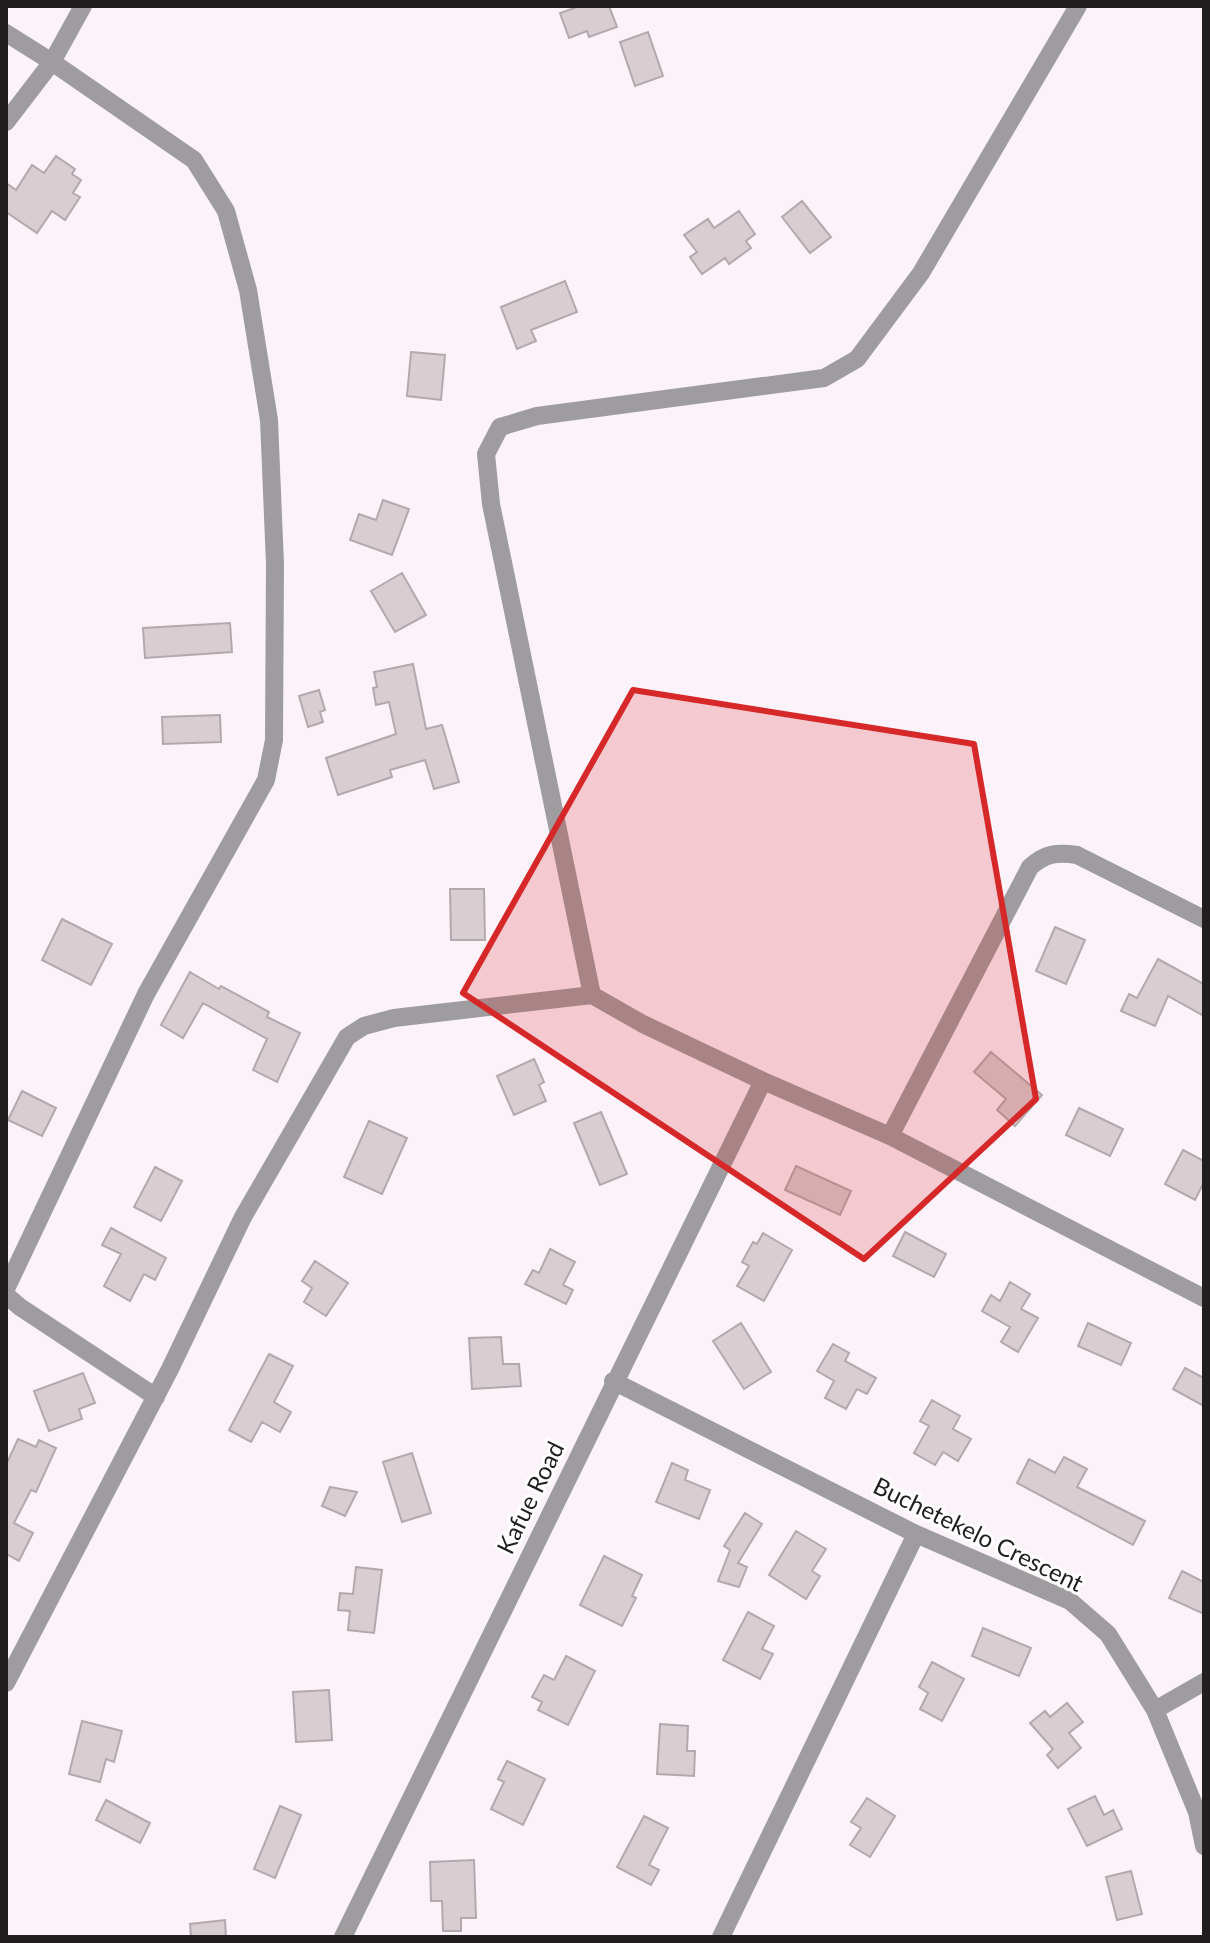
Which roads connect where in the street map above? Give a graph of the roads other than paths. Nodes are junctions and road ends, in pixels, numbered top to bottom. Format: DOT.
graph roads {
  1 [pos="83,6"];
  2 [pos="1078,6"];
  3 [pos="6,33"];
  4 [pos="52,62"];
  5 [pos="6,122"];
  6 [pos="1204,919"];
  7 [pos="592,995"];
  8 [pos="763,1081"];
  9 [pos="890,1136"];
  10 [pos="6,1289"];
  11 [pos="6,1295"];
  12 [pos="1204,1298"];
  13 [pos="613,1381"];
  14 [pos="156,1397"];
  15 [pos="916,1534"];
  16 [pos="1204,1682"];
  17 [pos="6,1683"];
  18 [pos="1155,1710"];
  19 [pos="1204,1846"];
  20 [pos="343,1937"];
  21 [pos="721,1937"];
  1 -- 4 [label="street"];
  2 -- 7 [label="street"];
  3 -- 4 [label="street"];
  4 -- 5 [label="street"];
  4 -- 10 [label="street"];
  6 -- 9 [label="street"];
  7 -- 8 [label="street"];
  7 -- 14 [label="street"];
  8 -- 9 [label="street"];
  8 -- 13 [label="street, Kafue Road"];
  9 -- 12 [label="street"];
  11 -- 14 [label="street"];
  13 -- 15 [label="street, Buchetekelo Crescent"];
  13 -- 20 [label="street, Kafue Road"];
  14 -- 17 [label="street"];
  15 -- 18 [label="street, Buchetekelo Crescent"];
  15 -- 21 [label="street"];
  16 -- 18 [label="street"];
  18 -- 19 [label="street, Buchetekelo Crescent"];
}
